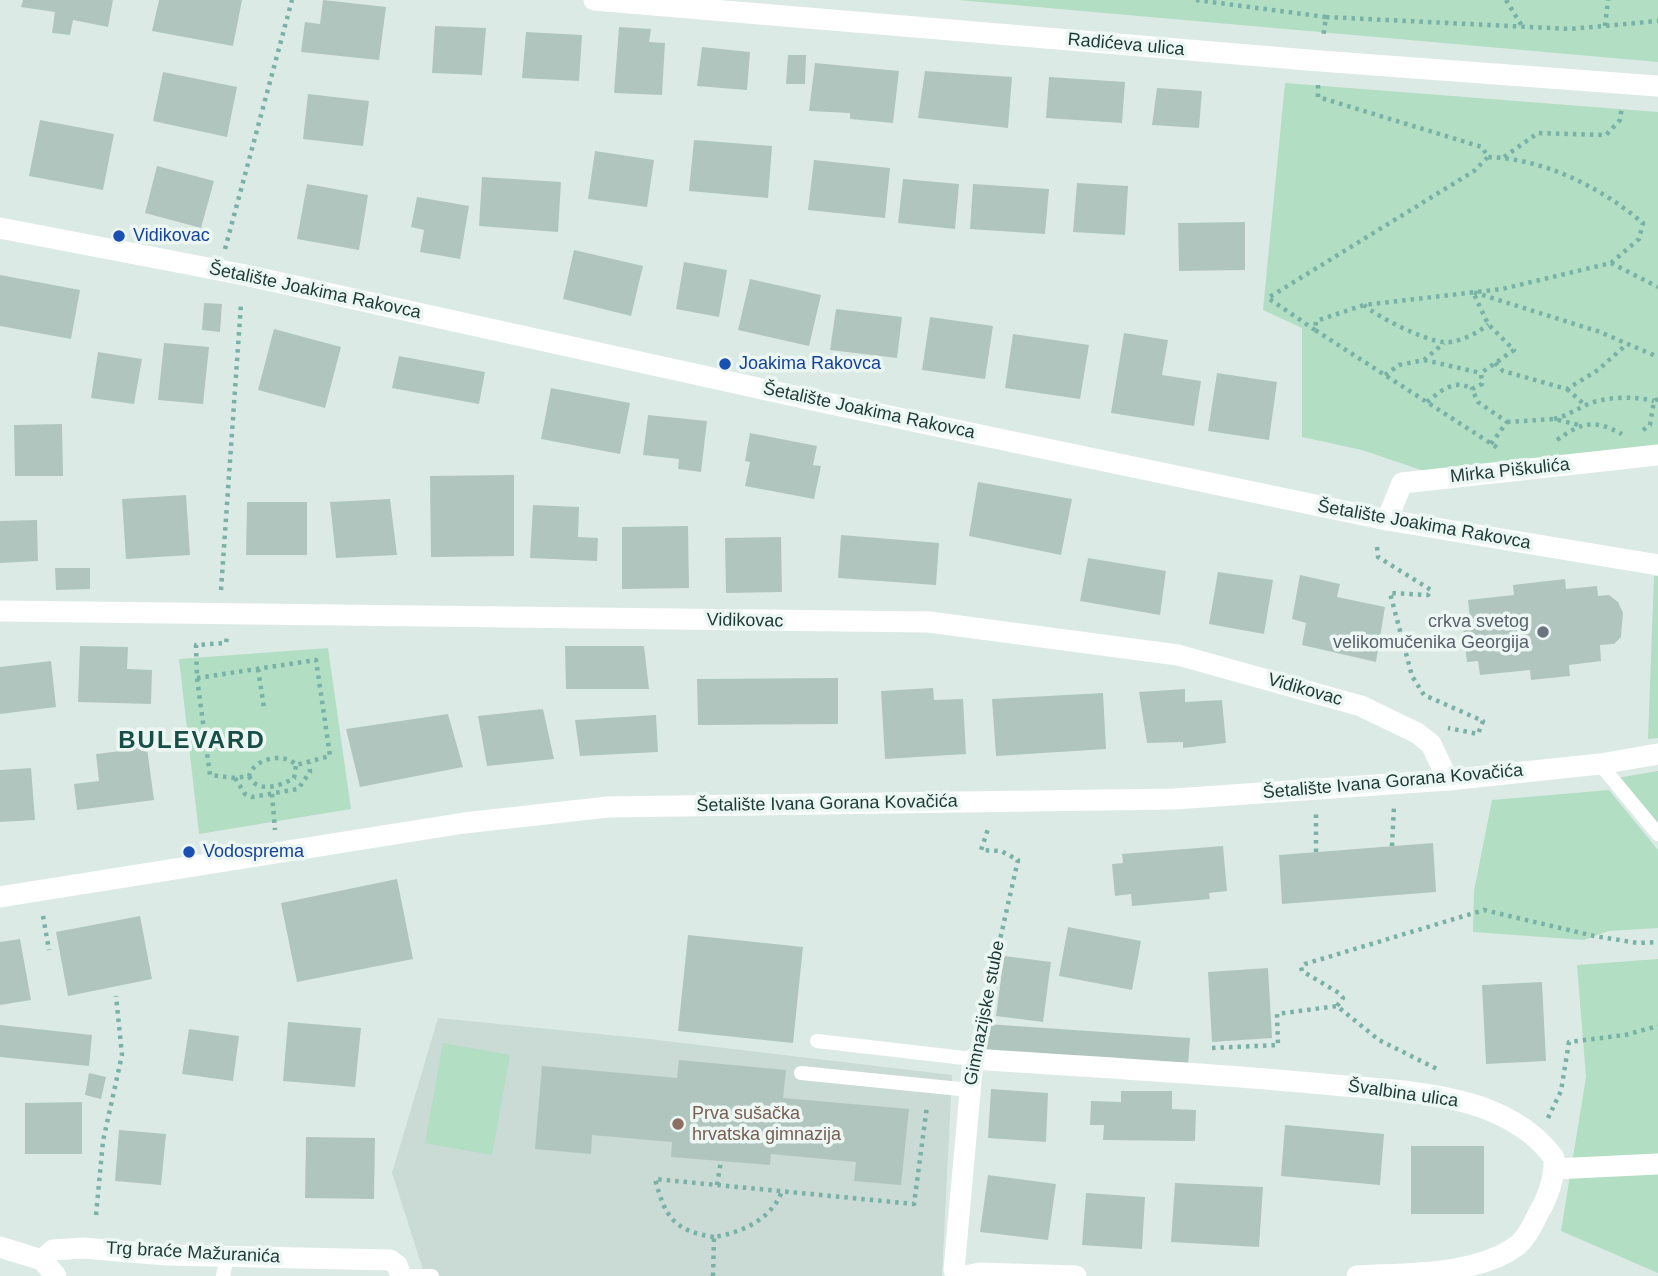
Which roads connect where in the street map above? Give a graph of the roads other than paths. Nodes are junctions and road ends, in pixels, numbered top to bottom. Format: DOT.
graph roads {
  1 [pos="594,0"];
  2 [pos="1658,86"];
  3 [pos="0,228"];
  4 [pos="1658,455"];
  5 [pos="1387,520"];
  6 [pos="1658,565"];
  7 [pos="0,611"];
  8 [pos="1658,754"];
  9 [pos="1601,764"];
  10 [pos="1448,780"];
  11 [pos="1658,834"];
  12 [pos="0,897"];
  13 [pos="817,1041"];
  14 [pos="973,1059"];
  15 [pos="801,1073"];
  16 [pos="970,1090"];
  17 [pos="1658,1164"];
  18 [pos="1554,1169"];
  19 [pos="0,1247"];
  20 [pos="225,1266"];
  21 [pos="49,1268"];
  22 [pos="401,1276"];
  23 [pos="432,1276"];
  24 [pos="959,1276"];
  25 [pos="966,1276"];
  26 [pos="1076,1276"];
  27 [pos="1357,1276"];
  1 -- 2 [label="street, Radićeva ulica"];
  3 -- 5 [label="street, Šetalište Joakima Rakovca"];
  4 -- 5 [label="street, Mirka Piškulića"];
  5 -- 6 [label="street, Šetalište Joakima Rakovca"];
  7 -- 10 [label="street, Vidikovac"];
  8 -- 9 [label="street, Šetalište Ivana Gorana Kovačića"];
  9 -- 10 [label="street, Šetalište Ivana Gorana Kovačića"];
  9 -- 11 [label="lane"];
  10 -- 12 [label="street, Šetalište Ivana Gorana Kovačića"];
  13 -- 14 [label="lane"];
  14 -- 16 [label="street, Gimnazijske stube"];
  14 -- 18 [label="street, Švalbina ulica"];
  15 -- 16 [label="lane"];
  16 -- 24 [label="street, Gimnazijske stube"];
  17 -- 18 [label="street"];
  18 -- 27 [label="street"];
  19 -- 21 [label="street"];
  20 -- 21 [label="street, Trg braće Mažuranića"];
  20 -- 22 [label="street, Trg braće Mažuranića"];
  22 -- 23 [label="lane"];
  25 -- 26 [label="street"];
}
